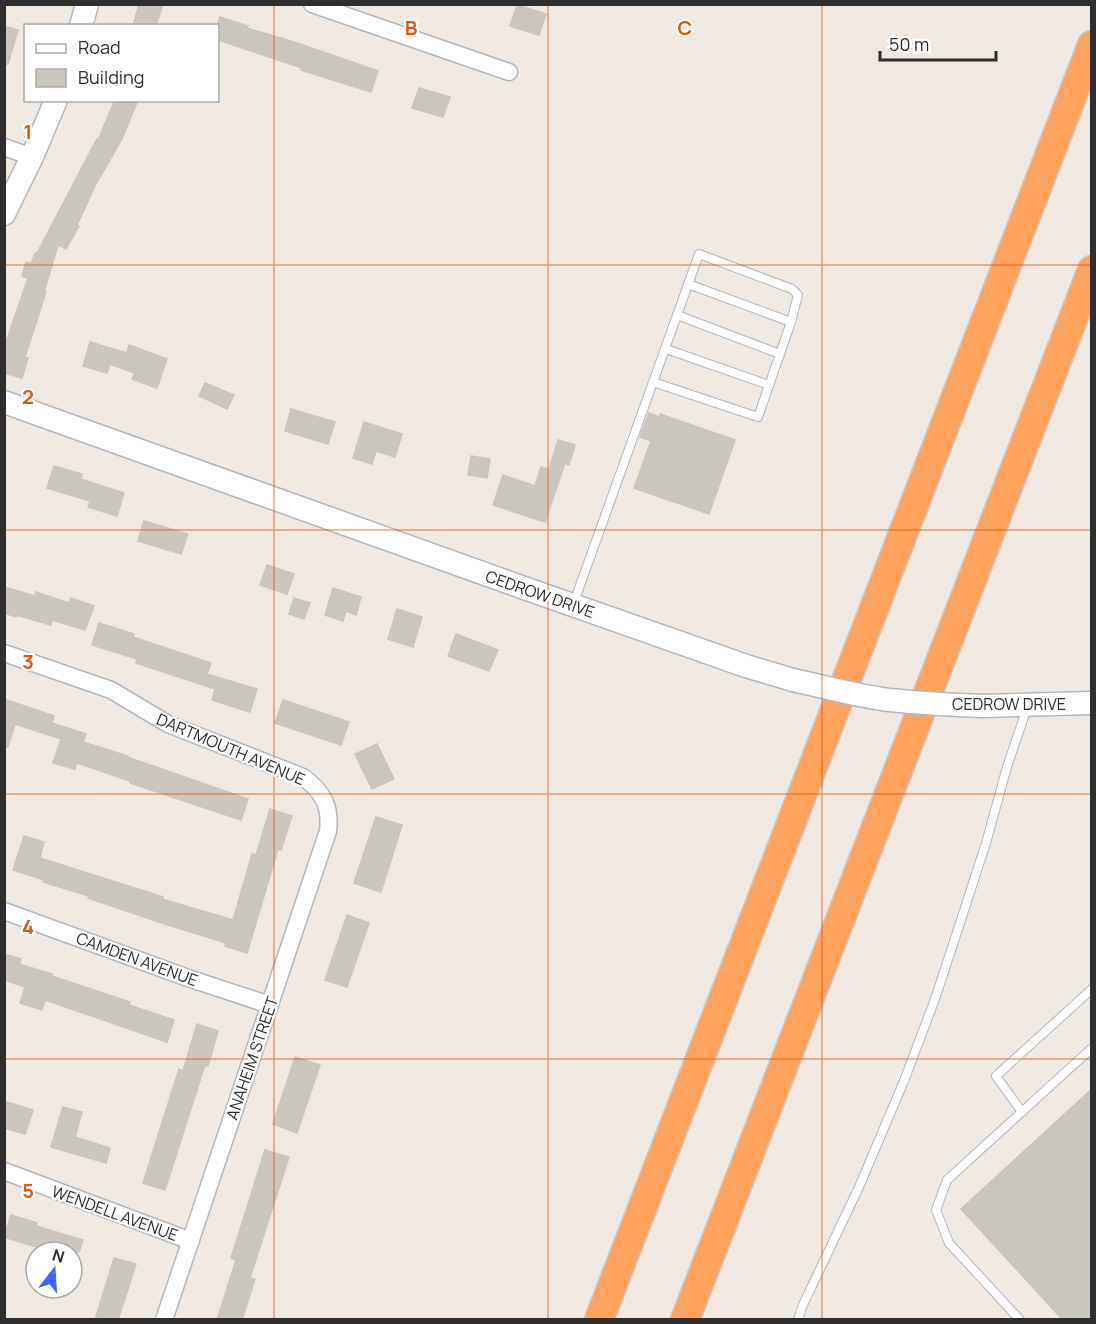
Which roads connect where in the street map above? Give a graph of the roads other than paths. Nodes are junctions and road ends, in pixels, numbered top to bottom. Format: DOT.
graph roads {
  1 [pos="87,4"];
  2 [pos="312,4"];
  3 [pos="82,24"];
  4 [pos="1092,45"];
  5 [pos="509,72"];
  6 [pos="55,102"];
  7 [pos="4,147"];
  8 [pos="32,157"];
  9 [pos="4,214"];
  10 [pos="1092,270"];
  11 [pos="688,284"];
  12 [pos="677,315"];
  13 [pos="791,322"];
  14 [pos="666,349"];
  15 [pos="780,354"];
  16 [pos="653,382"];
  17 [pos="770,385"];
  18 [pos="4,402"];
  19 [pos="572,605"];
  20 [pos="4,653"];
  21 [pos="1092,703"];
  22 [pos="1028,705"];
  23 [pos="322,795"];
  24 [pos="4,911"];
  25 [pos="1092,989"];
  26 [pos="270,1005"];
  27 [pos="1092,1048"];
  28 [pos="1022,1112"];
  29 [pos="4,1172"];
  30 [pos="191,1241"];
  31 [pos="165,1320"];
  32 [pos="600,1320"];
  33 [pos="686,1320"];
  34 [pos="798,1320"];
  35 [pos="1020,1320"];
  1 -- 3 [label="street"];
  2 -- 5 [label="street"];
  4 -- 32 [label="highway"];
  6 -- 8 [label="street"];
  7 -- 8 [label="street"];
  8 -- 9 [label="street"];
  10 -- 33 [label="highway"];
  11 -- 12 [label="lane"];
  11 -- 13 [label="lane"];
  11 -- 13 [label="lane"];
  12 -- 14 [label="lane"];
  12 -- 15 [label="lane"];
  13 -- 15 [label="lane"];
  14 -- 16 [label="lane"];
  14 -- 17 [label="lane"];
  15 -- 17 [label="lane"];
  16 -- 17 [label="lane"];
  16 -- 19 [label="lane"];
  18 -- 19 [label="street, CEDROW DRIVE"];
  19 -- 22 [label="street, CEDROW DRIVE, bridge"];
  20 -- 23 [label="street, DARTMOUTH AVENUE"];
  21 -- 22 [label="street, CEDROW DRIVE"];
  22 -- 34 [label="lane"];
  23 -- 26 [label="street, ANAHEIM STREET"];
  24 -- 26 [label="street, CAMDEN AVENUE"];
  25 -- 28 [label="lane"];
  26 -- 30 [label="street, ANAHEIM STREET"];
  27 -- 28 [label="lane"];
  28 -- 35 [label="lane"];
  29 -- 30 [label="street, WENDELL AVENUE"];
  30 -- 31 [label="street, ANAHEIM STREET"];
}
